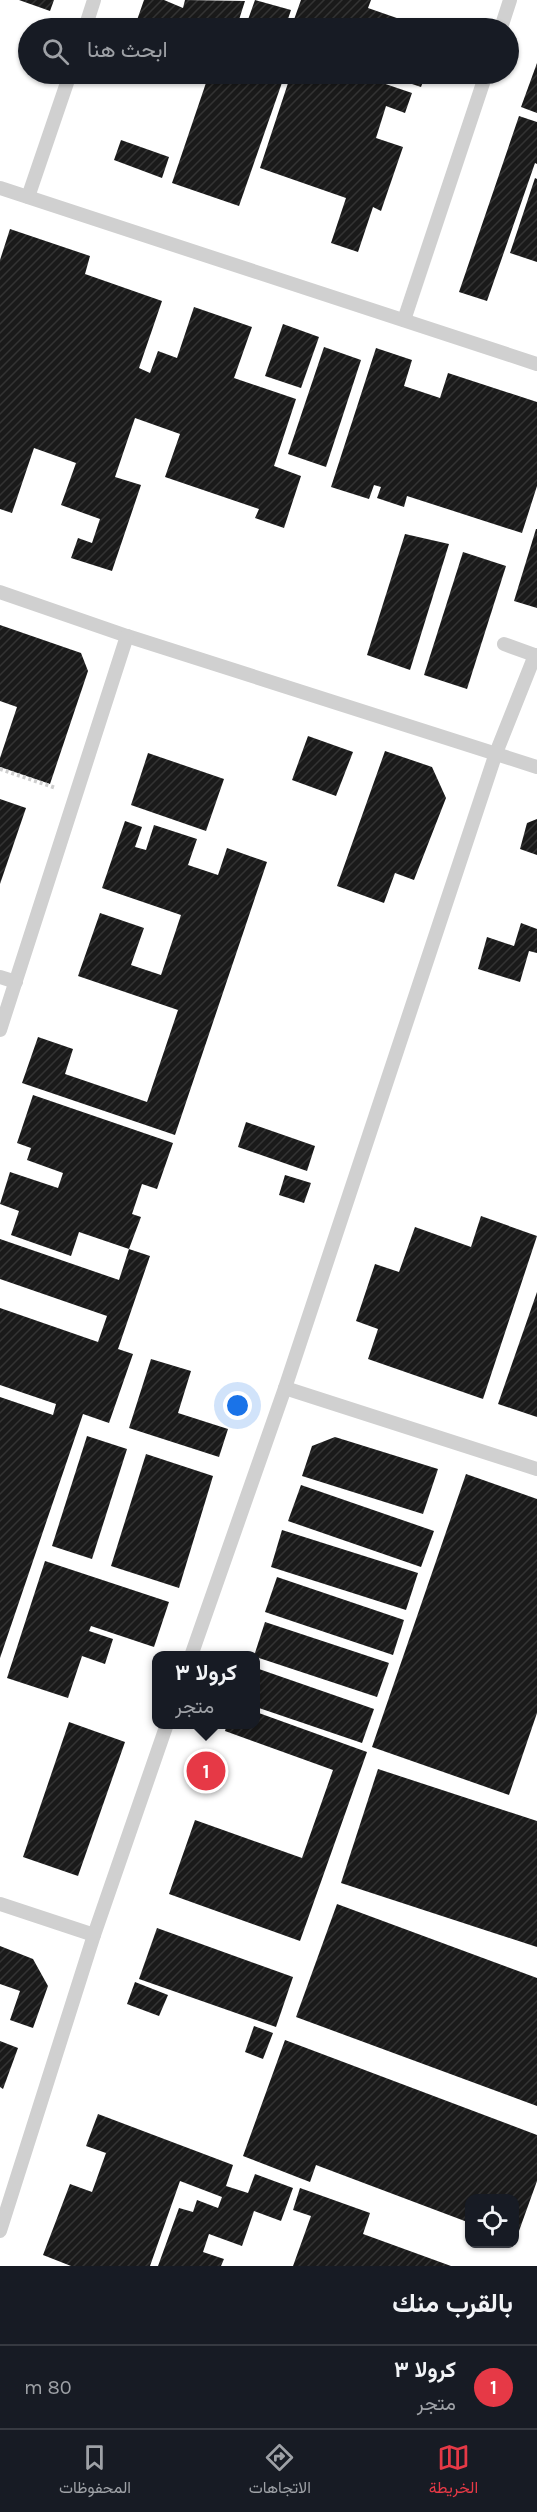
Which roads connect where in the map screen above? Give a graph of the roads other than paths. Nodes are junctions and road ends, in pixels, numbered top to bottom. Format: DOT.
graph roads {
  1 [pos="94,0"];
  2 [pos="510,0"];
  3 [pos="88,18"];
  4 [pos="504,18"];
  5 [pos="66,84"];
  6 [pos="483,84"];
  7 [pos="0,188"];
  8 [pos="28,197"];
  9 [pos="404,320"];
  10 [pos="537,364"];
  11 [pos="0,592"];
  12 [pos="127,636"];
  13 [pos="504,644"];
  14 [pos="536,655"];
  15 [pos="496,753"];
  16 [pos="537,767"];
  17 [pos="0,977"];
  18 [pos="16,982"];
  19 [pos="0,1030"];
  20 [pos="285,1388"];
  21 [pos="537,1469"];
  22 [pos="193,1651"];
  23 [pos="166,1729"];
  24 [pos="0,1904"];
  25 [pos="94,1935"];
  26 [pos="0,2231"];
  1 -- 3 [label="lane"];
  2 -- 4 [label="lane"];
  5 -- 8 [label="lane"];
  6 -- 9 [label="lane"];
  7 -- 8 [label="lane"];
  8 -- 9 [label="lane"];
  9 -- 10 [label="lane"];
  11 -- 12 [label="lane"];
  12 -- 15 [label="lane"];
  12 -- 18 [label="lane"];
  13 -- 14 [label="lane"];
  14 -- 15 [label="lane"];
  15 -- 16 [label="lane"];
  15 -- 20 [label="lane"];
  17 -- 18 [label="lane"];
  18 -- 19 [label="lane"];
  20 -- 21 [label="lane"];
  20 -- 22 [label="lane"];
  23 -- 25 [label="lane"];
  24 -- 25 [label="lane"];
  25 -- 26 [label="lane"];
}
